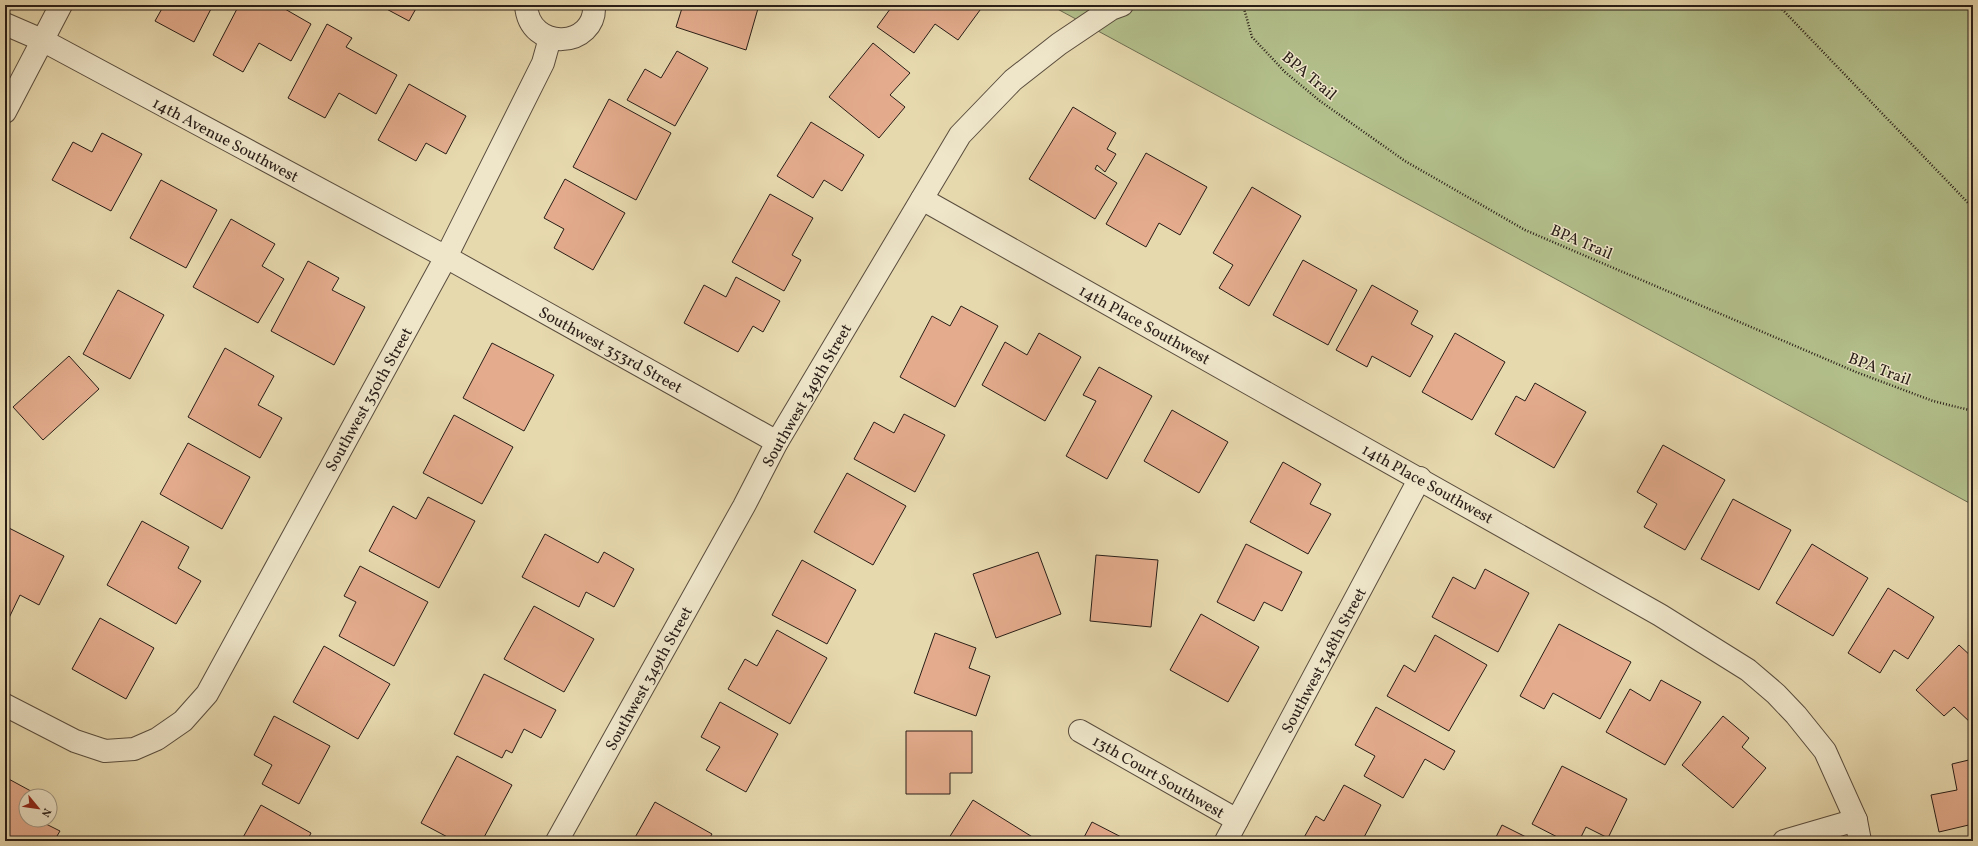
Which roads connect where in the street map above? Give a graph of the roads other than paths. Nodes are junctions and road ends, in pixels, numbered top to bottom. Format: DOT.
graph roads {
  1 [pos="61,5"];
  2 [pos="526,5"];
  3 [pos="594,5"];
  4 [pos="1122,5"];
  5 [pos="5,24"];
  6 [pos="550,38"];
  7 [pos="42,40"];
  8 [pos="5,112"];
  9 [pos="922,199"];
  10 [pos="446,257"];
  11 [pos="777,442"];
  12 [pos="1420,478"];
  13 [pos="5,705"];
  14 [pos="1080,731"];
  15 [pos="1237,820"];
  16 [pos="1856,820"];
  17 [pos="556,841"];
  18 [pos="1226,841"];
  19 [pos="1784,841"];
  20 [pos="1860,841"];
  1 -- 7 [label="street"];
  2 -- 6 [label="street"];
  3 -- 6 [label="street"];
  4 -- 9 [label="street, Southwest 349th Street"];
  5 -- 7 [label="street, 14th Avenue Southwest"];
  6 -- 10 [label="street, Southwest 350th Street"];
  7 -- 8 [label="street"];
  7 -- 10 [label="street, 14th Avenue Southwest"];
  9 -- 11 [label="street, Southwest 349th Street"];
  9 -- 12 [label="street, 14th Place Southwest"];
  10 -- 11 [label="street, Southwest 353rd Street"];
  10 -- 13 [label="street, Southwest 350th Street"];
  11 -- 17 [label="street, Southwest 349th Street"];
  12 -- 15 [label="street, Southwest 348th Street"];
  12 -- 16 [label="street, 14th Place Southwest"];
  14 -- 15 [label="street, 13th Court Southwest"];
  15 -- 18 [label="street, Southwest 348th Street"];
  16 -- 19 [label="street"];
  16 -- 20 [label="street, 14th Place Southwest"];
}
